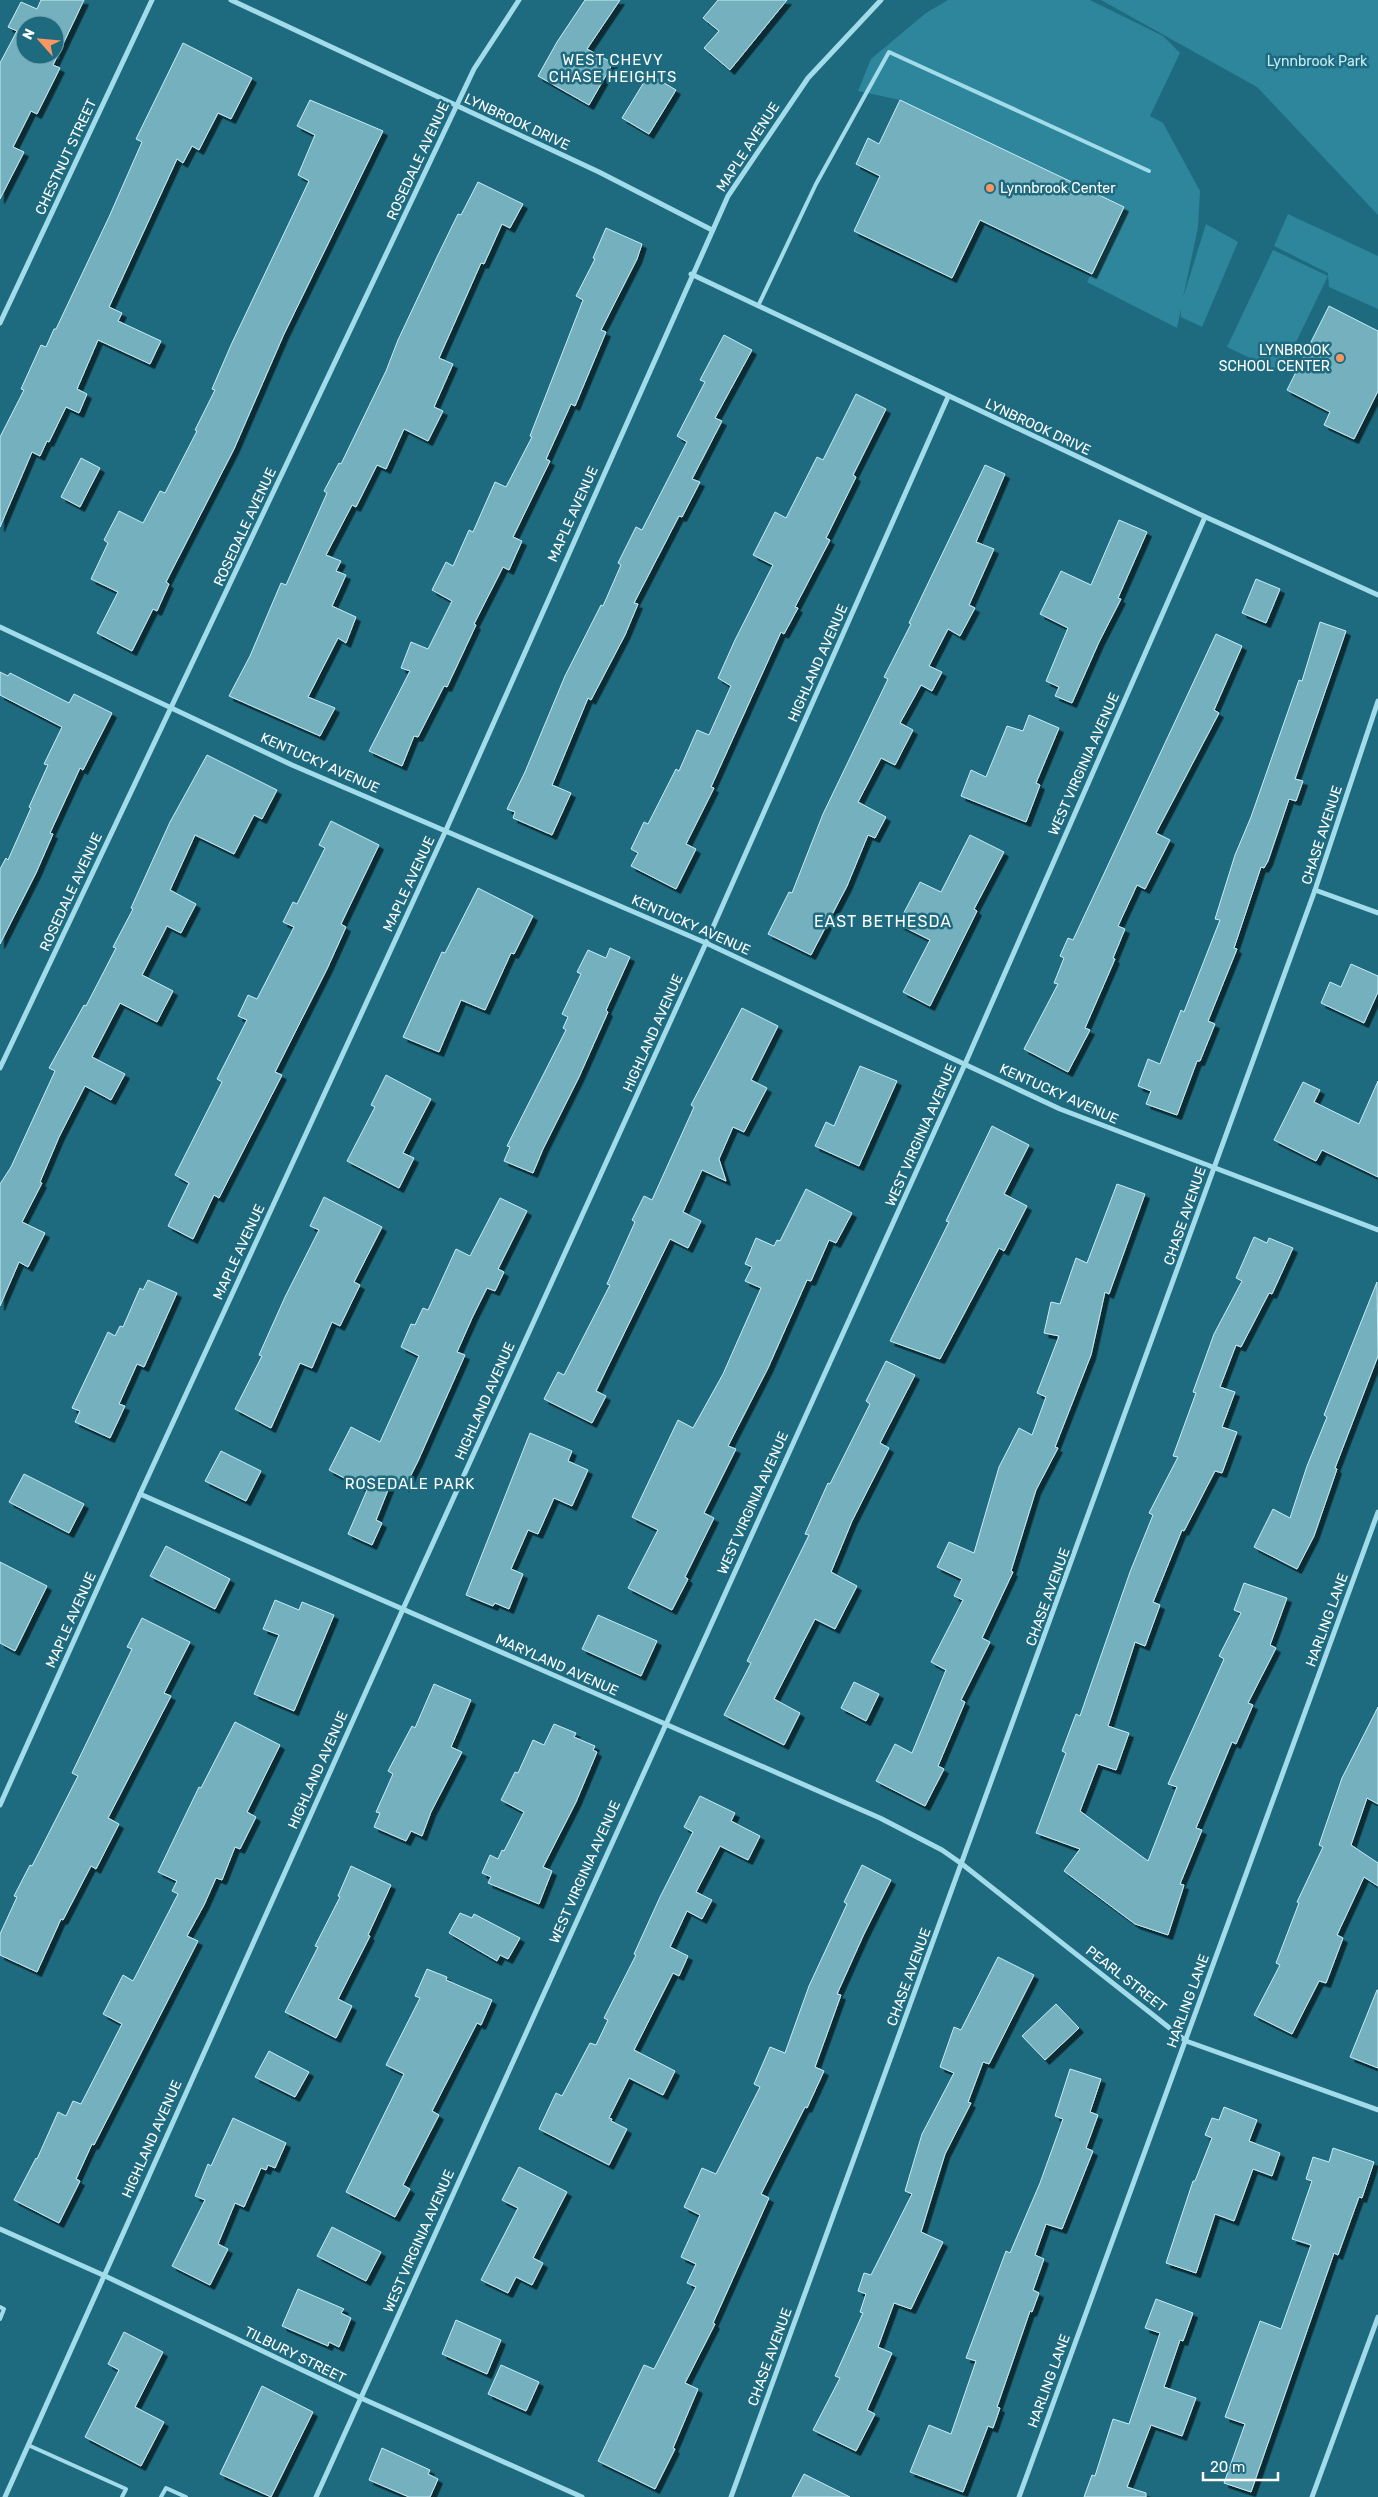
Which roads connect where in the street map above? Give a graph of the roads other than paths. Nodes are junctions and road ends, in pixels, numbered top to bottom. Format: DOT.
graph roads {
  1 [pos="152,0"];
  2 [pos="231,0"];
  3 [pos="519,0"];
  4 [pos="880,0"];
  5 [pos="456,107"];
  6 [pos="1149,171"];
  7 [pos="712,230"];
  8 [pos="691,274"];
  9 [pos="758,306"];
  10 [pos="0,323"];
  11 [pos="948,396"];
  12 [pos="1205,517"];
  13 [pos="1378,595"];
  14 [pos="0,627"];
  15 [pos="1378,701"];
  16 [pos="172,707"];
  17 [pos="446,830"];
  18 [pos="1316,890"];
  19 [pos="1378,913"];
  20 [pos="706,943"];
  21 [pos="965,1064"];
  22 [pos="0,1068"];
  23 [pos="1213,1169"];
  24 [pos="1378,1230"];
  25 [pos="140,1494"];
  26 [pos="1378,1512"];
  27 [pos="403,1608"];
  28 [pos="664,1725"];
  29 [pos="0,1805"];
  30 [pos="962,1864"];
  31 [pos="1186,2041"];
  32 [pos="1378,2110"];
  33 [pos="0,2230"];
  34 [pos="103,2275"];
  35 [pos="0,2307"];
  36 [pos="1378,2317"];
  37 [pos="0,2319"];
  38 [pos="361,2398"];
  39 [pos="28,2445"];
  40 [pos="5,2497"];
  41 [pos="122,2497"];
  42 [pos="162,2497"];
  43 [pos="186,2497"];
  44 [pos="316,2497"];
  45 [pos="582,2497"];
  46 [pos="731,2497"];
  47 [pos="1019,2497"];
  48 [pos="1312,2497"];
  1 -- 10 [label="street, CHESTNUT STREET"];
  2 -- 5 [label="street, LYNBROOK DRIVE"];
  3 -- 5 [label="street, ROSEDALE AVENUE"];
  4 -- 7 [label="street, MAPLE AVENUE"];
  5 -- 7 [label="street, LYNBROOK DRIVE"];
  5 -- 16 [label="street, ROSEDALE AVENUE"];
  6 -- 9 [label="lane"];
  7 -- 8 [label="street, MAPLE AVENUE"];
  8 -- 9 [label="street, LYNBROOK DRIVE"];
  8 -- 17 [label="street, MAPLE AVENUE"];
  9 -- 11 [label="street, LYNBROOK DRIVE"];
  11 -- 12 [label="street, LYNBROOK DRIVE"];
  11 -- 20 [label="street, HIGHLAND AVENUE"];
  12 -- 13 [label="street, LYNBROOK DRIVE"];
  12 -- 21 [label="street, WEST VIRGINIA AVENUE"];
  14 -- 16 [label="street, KENTUCKY AVENUE"];
  15 -- 18 [label="street, CHASE AVENUE"];
  16 -- 17 [label="street, KENTUCKY AVENUE"];
  16 -- 22 [label="street, ROSEDALE AVENUE"];
  17 -- 20 [label="street, KENTUCKY AVENUE"];
  17 -- 25 [label="street, MAPLE AVENUE"];
  18 -- 19 [label="street"];
  18 -- 23 [label="street, CHASE AVENUE"];
  20 -- 21 [label="street, KENTUCKY AVENUE"];
  20 -- 27 [label="street, HIGHLAND AVENUE"];
  21 -- 23 [label="street, KENTUCKY AVENUE"];
  21 -- 28 [label="street, WEST VIRGINIA AVENUE"];
  23 -- 24 [label="street, KENTUCKY AVENUE"];
  23 -- 30 [label="street, CHASE AVENUE"];
  25 -- 27 [label="street, MARYLAND AVENUE"];
  25 -- 29 [label="street, MAPLE AVENUE"];
  26 -- 31 [label="street, HARLING LANE"];
  27 -- 28 [label="street, MARYLAND AVENUE"];
  27 -- 34 [label="street, HIGHLAND AVENUE"];
  28 -- 30 [label="street, MARYLAND AVENUE"];
  28 -- 38 [label="street, WEST VIRGINIA AVENUE"];
  30 -- 31 [label="street, PEARL STREET"];
  30 -- 46 [label="street, CHASE AVENUE"];
  31 -- 32 [label="street, PEARL STREET"];
  31 -- 47 [label="street, HARLING LANE"];
  33 -- 34 [label="street, TILBURY STREET"];
  34 -- 38 [label="street, TILBURY STREET"];
  34 -- 39 [label="street, HIGHLAND AVENUE"];
  35 -- 37 [label="lane"];
  36 -- 48 [label="street"];
  38 -- 44 [label="street, WEST VIRGINIA AVENUE"];
  38 -- 45 [label="street, TILBURY STREET"];
  39 -- 40 [label="street, HIGHLAND AVENUE"];
  39 -- 41 [label="lane"];
  42 -- 43 [label="lane"];
}
